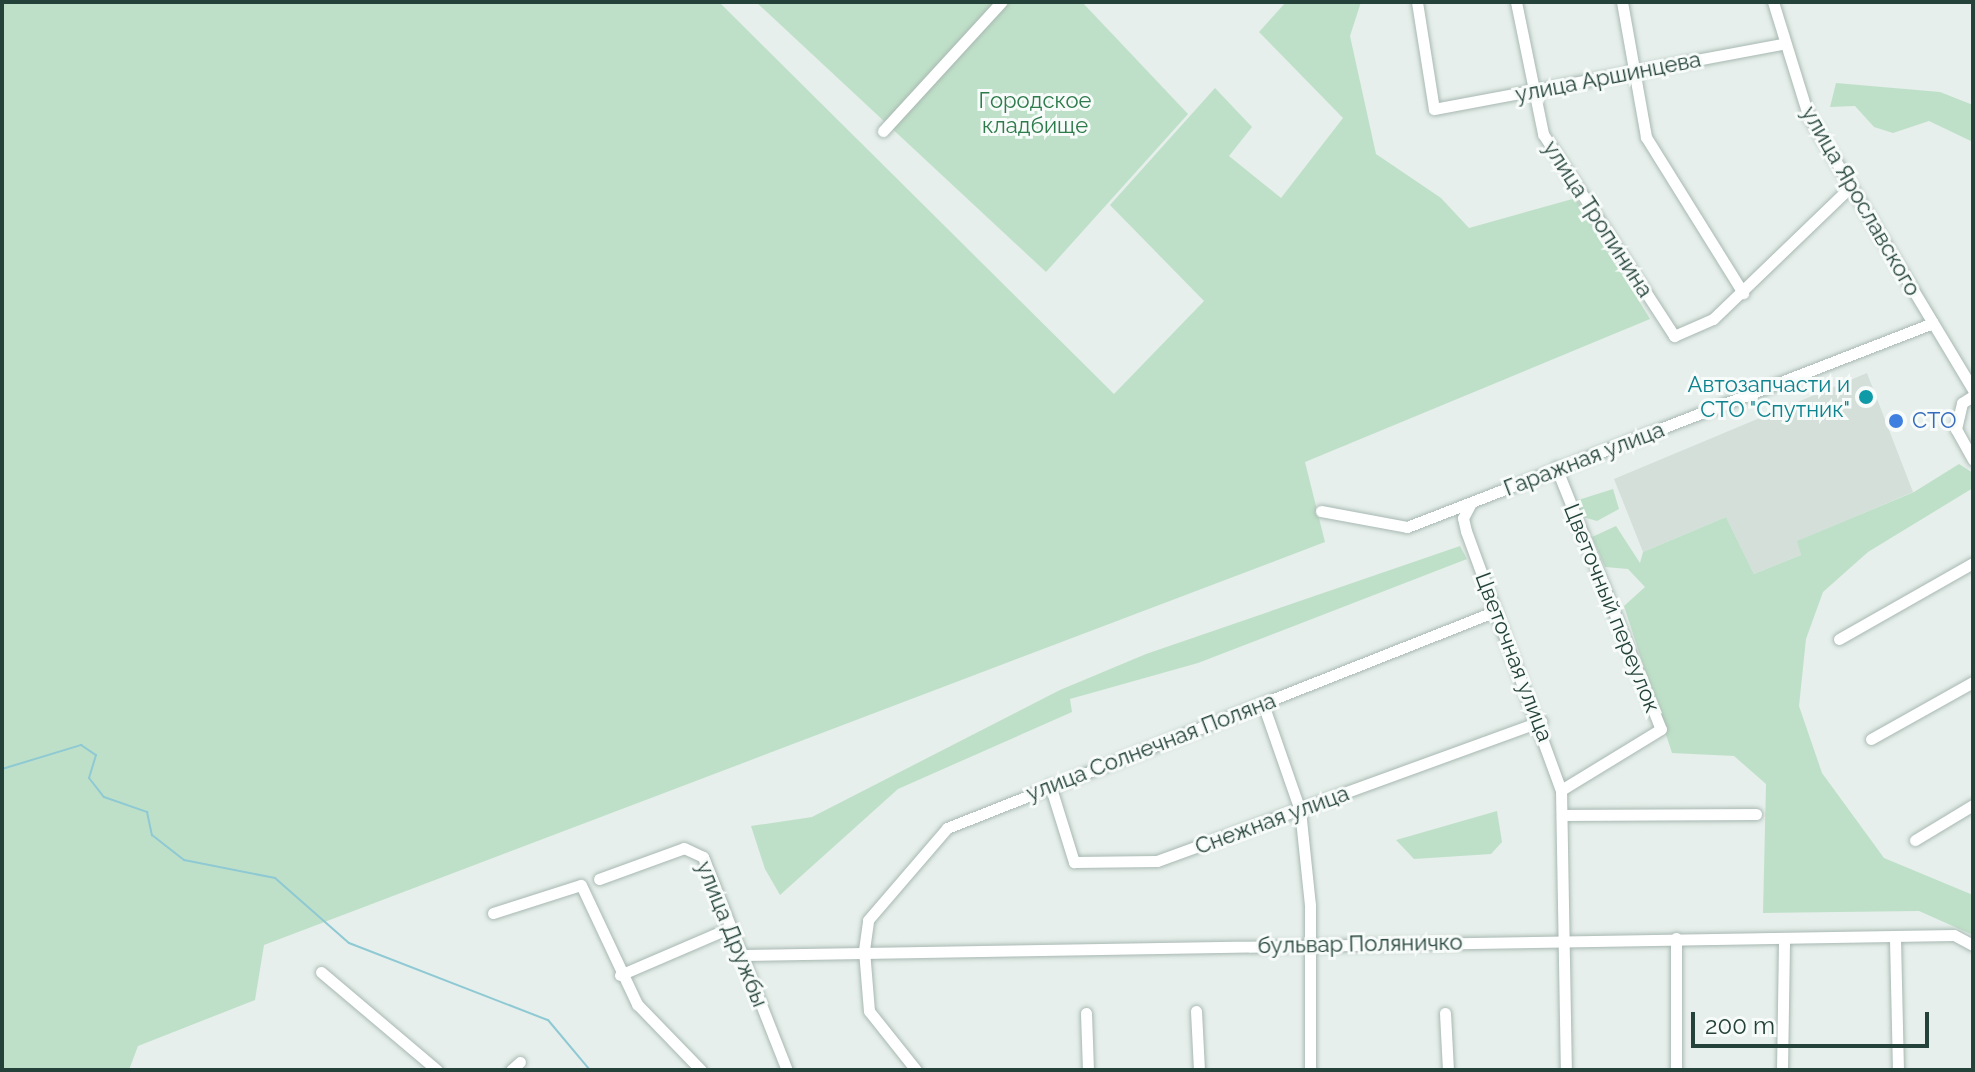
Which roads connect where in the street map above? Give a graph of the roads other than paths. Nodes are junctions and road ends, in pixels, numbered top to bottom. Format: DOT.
graph roads {
  1 [pos="1001,2"];
  2 [pos="1417,2"];
  3 [pos="1516,2"];
  4 [pos="1622,2"];
  5 [pos="1773,2"];
  6 [pos="1781,44"];
  7 [pos="1633,73"];
  8 [pos="1532,91"];
  9 [pos="883,131"];
  10 [pos="1850,187"];
  11 [pos="1743,293"];
  12 [pos="1933,323"];
  13 [pos="1973,390"];
  14 [pos="1973,396"];
  15 [pos="1973,460"];
  16 [pos="1556,467"];
  17 [pos="1472,503"];
  18 [pos="1321,511"];
  19 [pos="1973,563"];
  20 [pos="1496,611"];
  21 [pos="1839,639"];
  22 [pos="1973,682"];
  23 [pos="1263,704"];
  24 [pos="1541,721"];
  25 [pos="1871,739"];
  26 [pos="1050,785"];
  27 [pos="1561,790"];
  28 [pos="1973,805"];
  29 [pos="1300,810"];
  30 [pos="1756,814"];
  31 [pos="1563,815"];
  32 [pos="1915,840"];
  33 [pos="599,879"];
  34 [pos="493,913"];
  35 [pos="729,928"];
  36 [pos="1676,938"];
  37 [pos="1784,938"];
  38 [pos="1562,939"];
  39 [pos="1895,939"];
  40 [pos="1973,945"];
  41 [pos="1310,946"];
  42 [pos="864,950"];
  43 [pos="744,955"];
  44 [pos="321,972"];
  45 [pos="620,975"];
  46 [pos="1196,1011"];
  47 [pos="1086,1013"];
  48 [pos="1445,1013"];
  49 [pos="437,1070"];
  50 [pos="701,1070"];
  51 [pos="787,1070"];
  52 [pos="916,1070"];
  53 [pos="1088,1070"];
  54 [pos="1199,1070"];
  55 [pos="1310,1070"];
  56 [pos="1448,1070"];
  57 [pos="1566,1070"];
  58 [pos="1676,1070"];
  59 [pos="1782,1070"];
  60 [pos="1898,1070"];
  1 -- 9 [label="street"];
  2 -- 8 [label="street, улица Аршинцева"];
  3 -- 8 [label="street, улица Тропинина"];
  4 -- 7 [label="street"];
  5 -- 6 [label="street, улица Ярославского"];
  6 -- 7 [label="street, улица Аршинцева"];
  6 -- 10 [label="street, улица Ярославского"];
  7 -- 8 [label="street, улица Аршинцева"];
  7 -- 11 [label="street"];
  8 -- 11 [label="street, улица Тропинина"];
  10 -- 11 [label="street"];
  10 -- 12 [label="street, улица Ярославского"];
  12 -- 13 [label="street, улица Ярославского"];
  12 -- 16 [label="street, Гаражная улица"];
  14 -- 15 [label="street"];
  16 -- 17 [label="street, Гаражная улица"];
  16 -- 27 [label="street, Цветочный переулок"];
  17 -- 18 [label="street, Гаражная улица"];
  17 -- 20 [label="street, Цветочная улица"];
  19 -- 21 [label="street"];
  20 -- 23 [label="street, улица Солнечная Поляна"];
  20 -- 24 [label="street, Цветочная улица"];
  22 -- 25 [label="street"];
  23 -- 26 [label="street, улица Солнечная Поляна"];
  23 -- 29 [label="street"];
  24 -- 27 [label="street, Цветочная улица"];
  24 -- 29 [label="street, Снежная улица"];
  26 -- 29 [label="street, Снежная улица"];
  26 -- 42 [label="street, улица Солнечная Поляна"];
  27 -- 31 [label="street, Цветочная улица"];
  28 -- 32 [label="street"];
  29 -- 41 [label="street"];
  30 -- 31 [label="street"];
  31 -- 38 [label="street, Цветочная улица"];
  33 -- 35 [label="street, улица Дружбы"];
  34 -- 45 [label="street"];
  35 -- 43 [label="street, улица Дружбы"];
  35 -- 45 [label="street"];
  36 -- 37 [label="street, бульвар Поляничко"];
  36 -- 38 [label="street, бульвар Поляничко"];
  36 -- 58 [label="street"];
  37 -- 39 [label="street, бульвар Поляничко"];
  37 -- 59 [label="street"];
  38 -- 41 [label="street, бульвар Поляничко"];
  38 -- 57 [label="street, Цветочная улица"];
  39 -- 40 [label="street, бульвар Поляничко"];
  39 -- 60 [label="street"];
  41 -- 42 [label="street, бульвар Поляничко"];
  41 -- 55 [label="street"];
  42 -- 43 [label="street, бульвар Поляничко"];
  42 -- 52 [label="street"];
  43 -- 51 [label="street, улица Дружбы"];
  44 -- 49 [label="street"];
  45 -- 50 [label="street"];
  46 -- 54 [label="street"];
  47 -- 53 [label="street"];
  48 -- 56 [label="street"];
}
